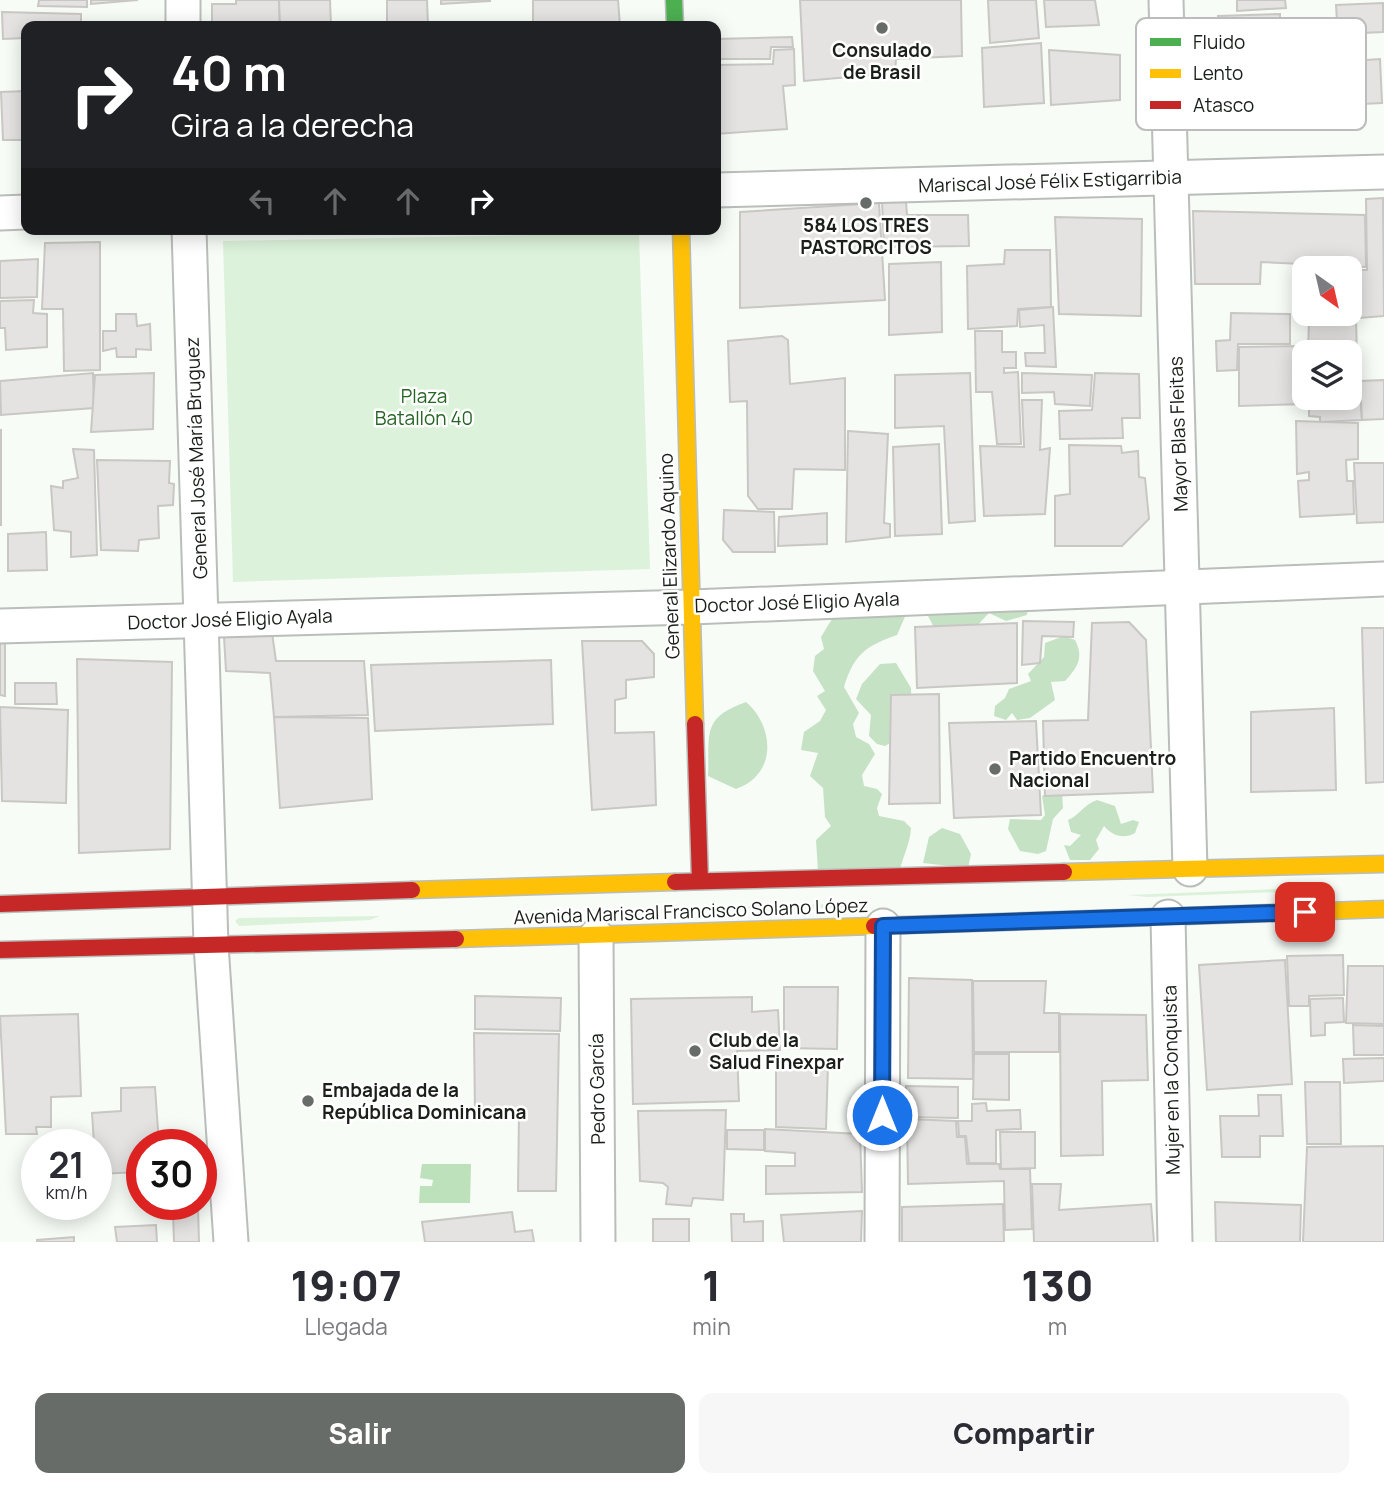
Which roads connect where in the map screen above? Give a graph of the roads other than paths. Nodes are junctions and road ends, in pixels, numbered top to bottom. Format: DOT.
graph roads {
  1 [pos="183,0"];
  2 [pos="674,0"];
  3 [pos="1166,0"];
  4 [pos="1167,18"];
  5 [pos="183,21"];
  6 [pos="675,21"];
  7 [pos="1170,130"];
  8 [pos="1384,172"];
  9 [pos="1171,177"];
  10 [pos="721,190"];
  11 [pos="21,212"];
  12 [pos="0,213"];
  13 [pos="190,235"];
  14 [pos="681,235"];
  15 [pos="1384,579"];
  16 [pos="1182,585"];
  17 [pos="692,607"];
  18 [pos="201,620"];
  19 [pos="0,626"];
  20 [pos="1384,864"];
  21 [pos="1190,869"];
  22 [pos="700,881"];
  23 [pos="0,904"];
  24 [pos="1384,909"];
  25 [pos="1168,917"];
  26 [pos="205,921"];
  27 [pos="883,926"];
  28 [pos="596,936"];
  29 [pos="0,950"];
  30 [pos="231,1242"];
  31 [pos="598,1242"];
  32 [pos="882,1242"];
  33 [pos="1175,1242"];
  1 -- 5 [label="street"];
  2 -- 6 [label="main road"];
  3 -- 4 [label="street, Mayor Blas Fleitas"];
  7 -- 9 [label="street, Mayor Blas Fleitas"];
  8 -- 9 [label="street, Mariscal José Félix Estigarribia"];
  9 -- 10 [label="street, Mariscal José Félix Estigarribia"];
  9 -- 16 [label="street, Mayor Blas Fleitas"];
  11 -- 12 [label="street"];
  13 -- 18 [label="street, General José María Bruguez"];
  14 -- 17 [label="main road, General Elizardo Aquino"];
  15 -- 16 [label="street, Doctor José Eligio Ayala"];
  16 -- 17 [label="street, Doctor José Eligio Ayala"];
  16 -- 21 [label="street, Mayor Blas Fleitas"];
  17 -- 18 [label="street, Doctor José Eligio Ayala"];
  17 -- 22 [label="main road, General Elizardo Aquino"];
  18 -- 19 [label="street, Doctor José Eligio Ayala"];
  18 -- 26 [label="street, General José María Bruguez"];
  20 -- 21 [label="main road, Avenida Mariscal Francisco Solano López"];
  21 -- 22 [label="main road, Avenida Mariscal Francisco Solano López"];
  22 -- 26 [label="main road, Avenida Mariscal Francisco Solano López"];
  23 -- 26 [label="main road, Avenida Mariscal Francisco Solano López"];
  24 -- 25 [label="main road, Avenida Mariscal Francisco Solano López"];
  25 -- 27 [label="main road, Avenida Mariscal Francisco Solano López"];
  25 -- 33 [label="street, Mujer en la Conquista"];
  26 -- 28 [label="main road, Avenida Mariscal Francisco Solano López"];
  26 -- 29 [label="main road, Avenida Mariscal Francisco Solano López"];
  26 -- 30 [label="street, General José María Bruguez"];
  27 -- 28 [label="main road, Avenida Mariscal Francisco Solano López"];
  27 -- 32 [label="street"];
  28 -- 31 [label="street, Pedro García"];
}
